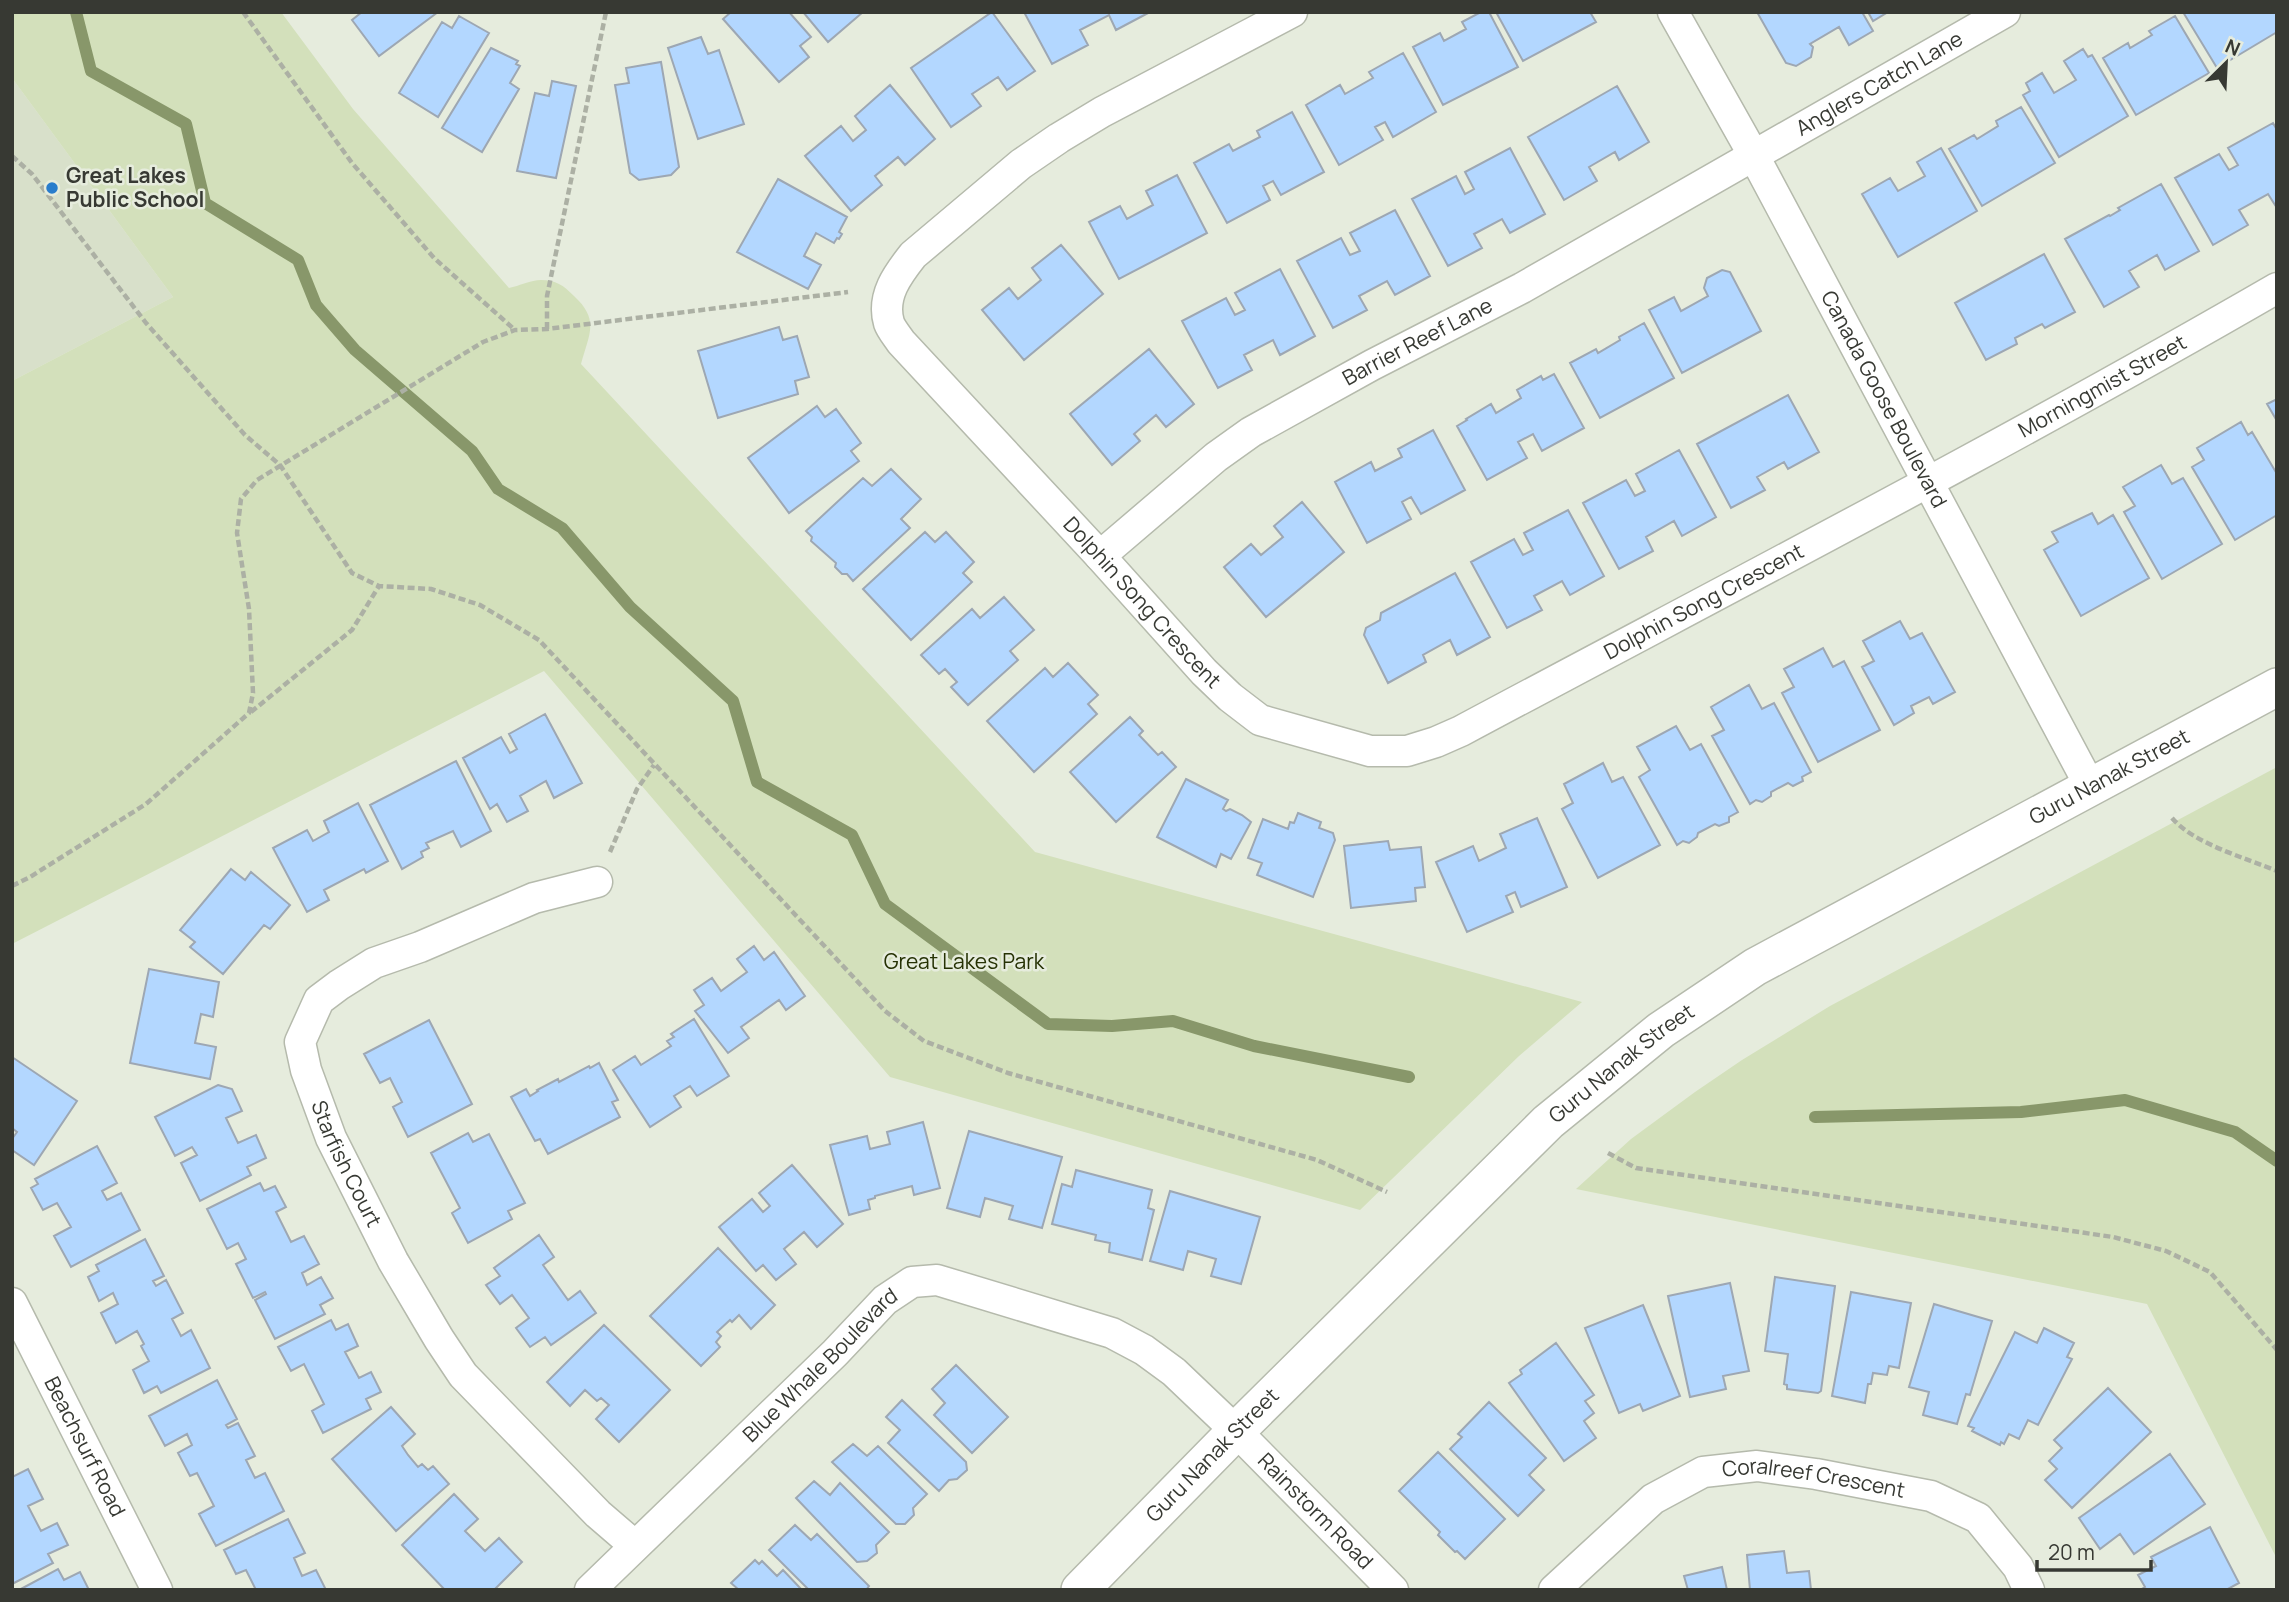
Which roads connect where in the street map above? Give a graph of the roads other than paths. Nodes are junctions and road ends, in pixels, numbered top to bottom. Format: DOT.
graph roads {
  1 [pos="1292,12"];
  2 [pos="1673,12"];
  3 [pos="2005,12"];
  4 [pos="1754,156"];
  5 [pos="2277,288"];
  6 [pos="1927,481"];
  7 [pos="1100,556"];
  8 [pos="2277,687"];
  9 [pos="2091,788"];
  10 [pos="597,882"];
  11 [pos="12,1303"];
  12 [pos="1237,1431"];
  13 [pos="634,1545"];
  14 [pos="157,1590"];
  15 [pos="590,1590"];
  16 [pos="1080,1590"];
  17 [pos="1393,1590"];
  18 [pos="1555,1590"];
  19 [pos="2029,1590"];
  1 -- 7 [label="street, Dolphin Song Crescent"];
  2 -- 4 [label="street, Canada Goose Boulevard"];
  3 -- 4 [label="street, Anglers Catch Lane"];
  4 -- 6 [label="street, Canada Goose Boulevard"];
  4 -- 7 [label="street, Barrier Reef Lane"];
  5 -- 6 [label="street, Morningmist Street"];
  6 -- 7 [label="street, Dolphin Song Crescent"];
  6 -- 9 [label="street, Canada Goose Boulevard"];
  8 -- 9 [label="street, Guru Nanak Street"];
  9 -- 12 [label="street, Guru Nanak Street"];
  10 -- 13 [label="street, Starfish Court"];
  11 -- 14 [label="street, Beachsurf Road"];
  12 -- 13 [label="street, Blue Whale Boulevard"];
  12 -- 16 [label="street, Guru Nanak Street"];
  12 -- 17 [label="street, Rainstorm Road"];
  13 -- 15 [label="street, Blue Whale Boulevard"];
  18 -- 19 [label="street, Coralreef Crescent"];
}
